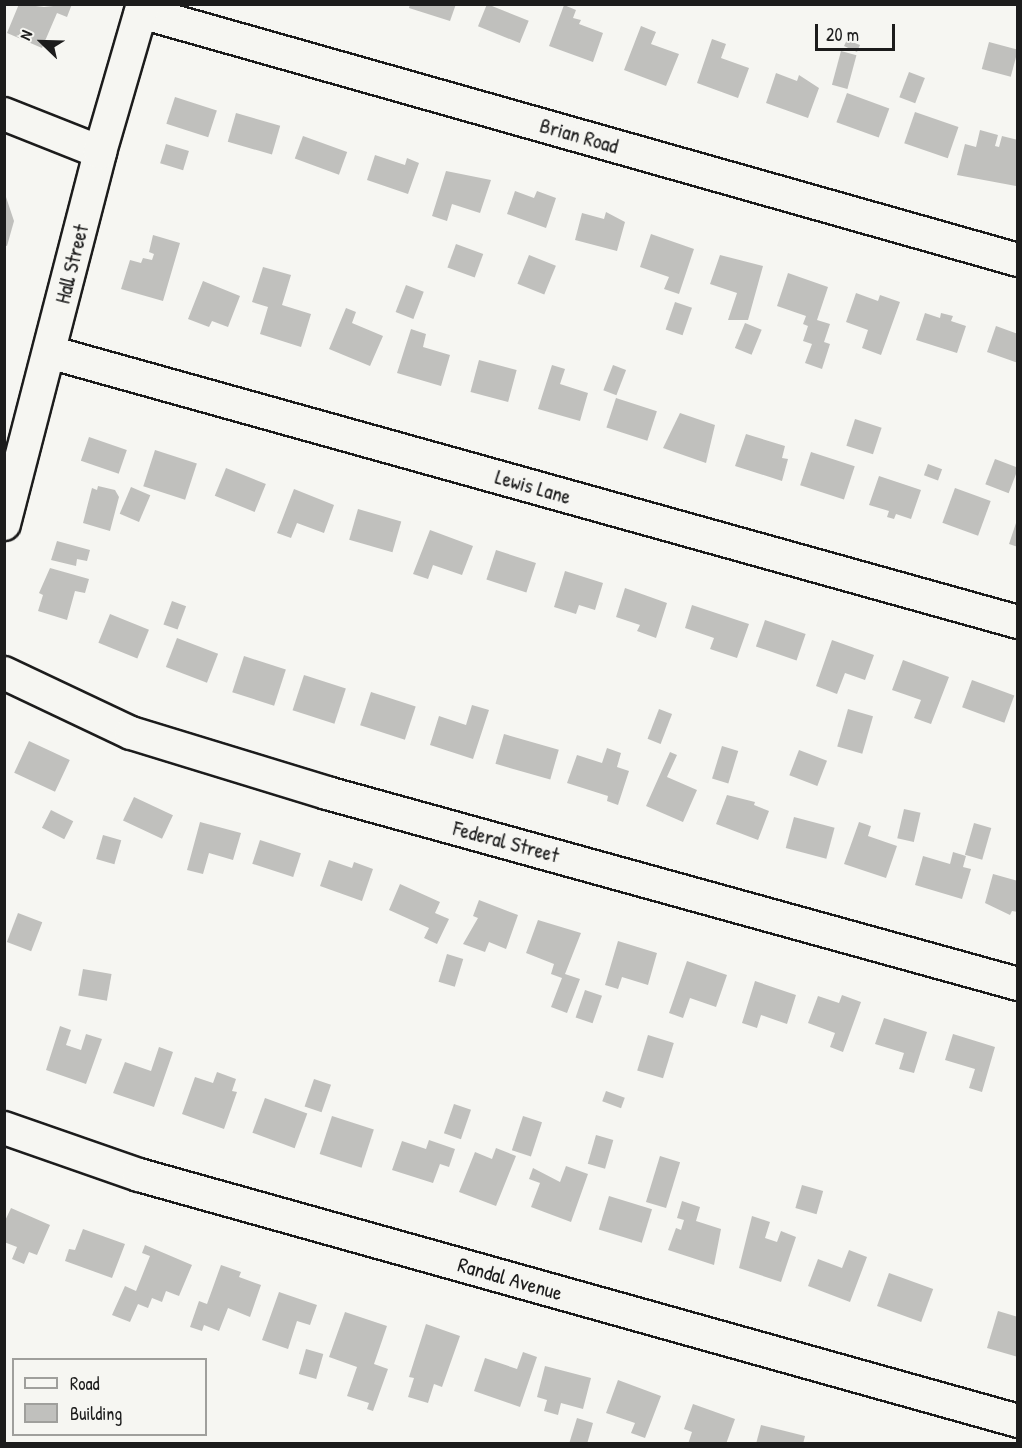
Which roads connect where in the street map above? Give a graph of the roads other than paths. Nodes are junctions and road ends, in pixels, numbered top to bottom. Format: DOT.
graph roads {
  1 [pos="142,8"];
  2 [pos="4,114"];
  3 [pos="100,152"];
  4 [pos="1017,260"];
  5 [pos="49,352"];
  6 [pos="4,524"];
  7 [pos="1017,622"];
  8 [pos="4,673"];
  9 [pos="1017,984"];
  10 [pos="4,1128"];
  11 [pos="1017,1421"];
  1 -- 3 [label="street, Hall Street"];
  1 -- 4 [label="street, Brian Road"];
  2 -- 3 [label="street"];
  3 -- 5 [label="street, Hall Street"];
  5 -- 6 [label="street, Hall Street"];
  5 -- 7 [label="street, Lewis Lane"];
  8 -- 9 [label="street, Federal Street"];
  10 -- 11 [label="street, Randal Avenue"];
}
